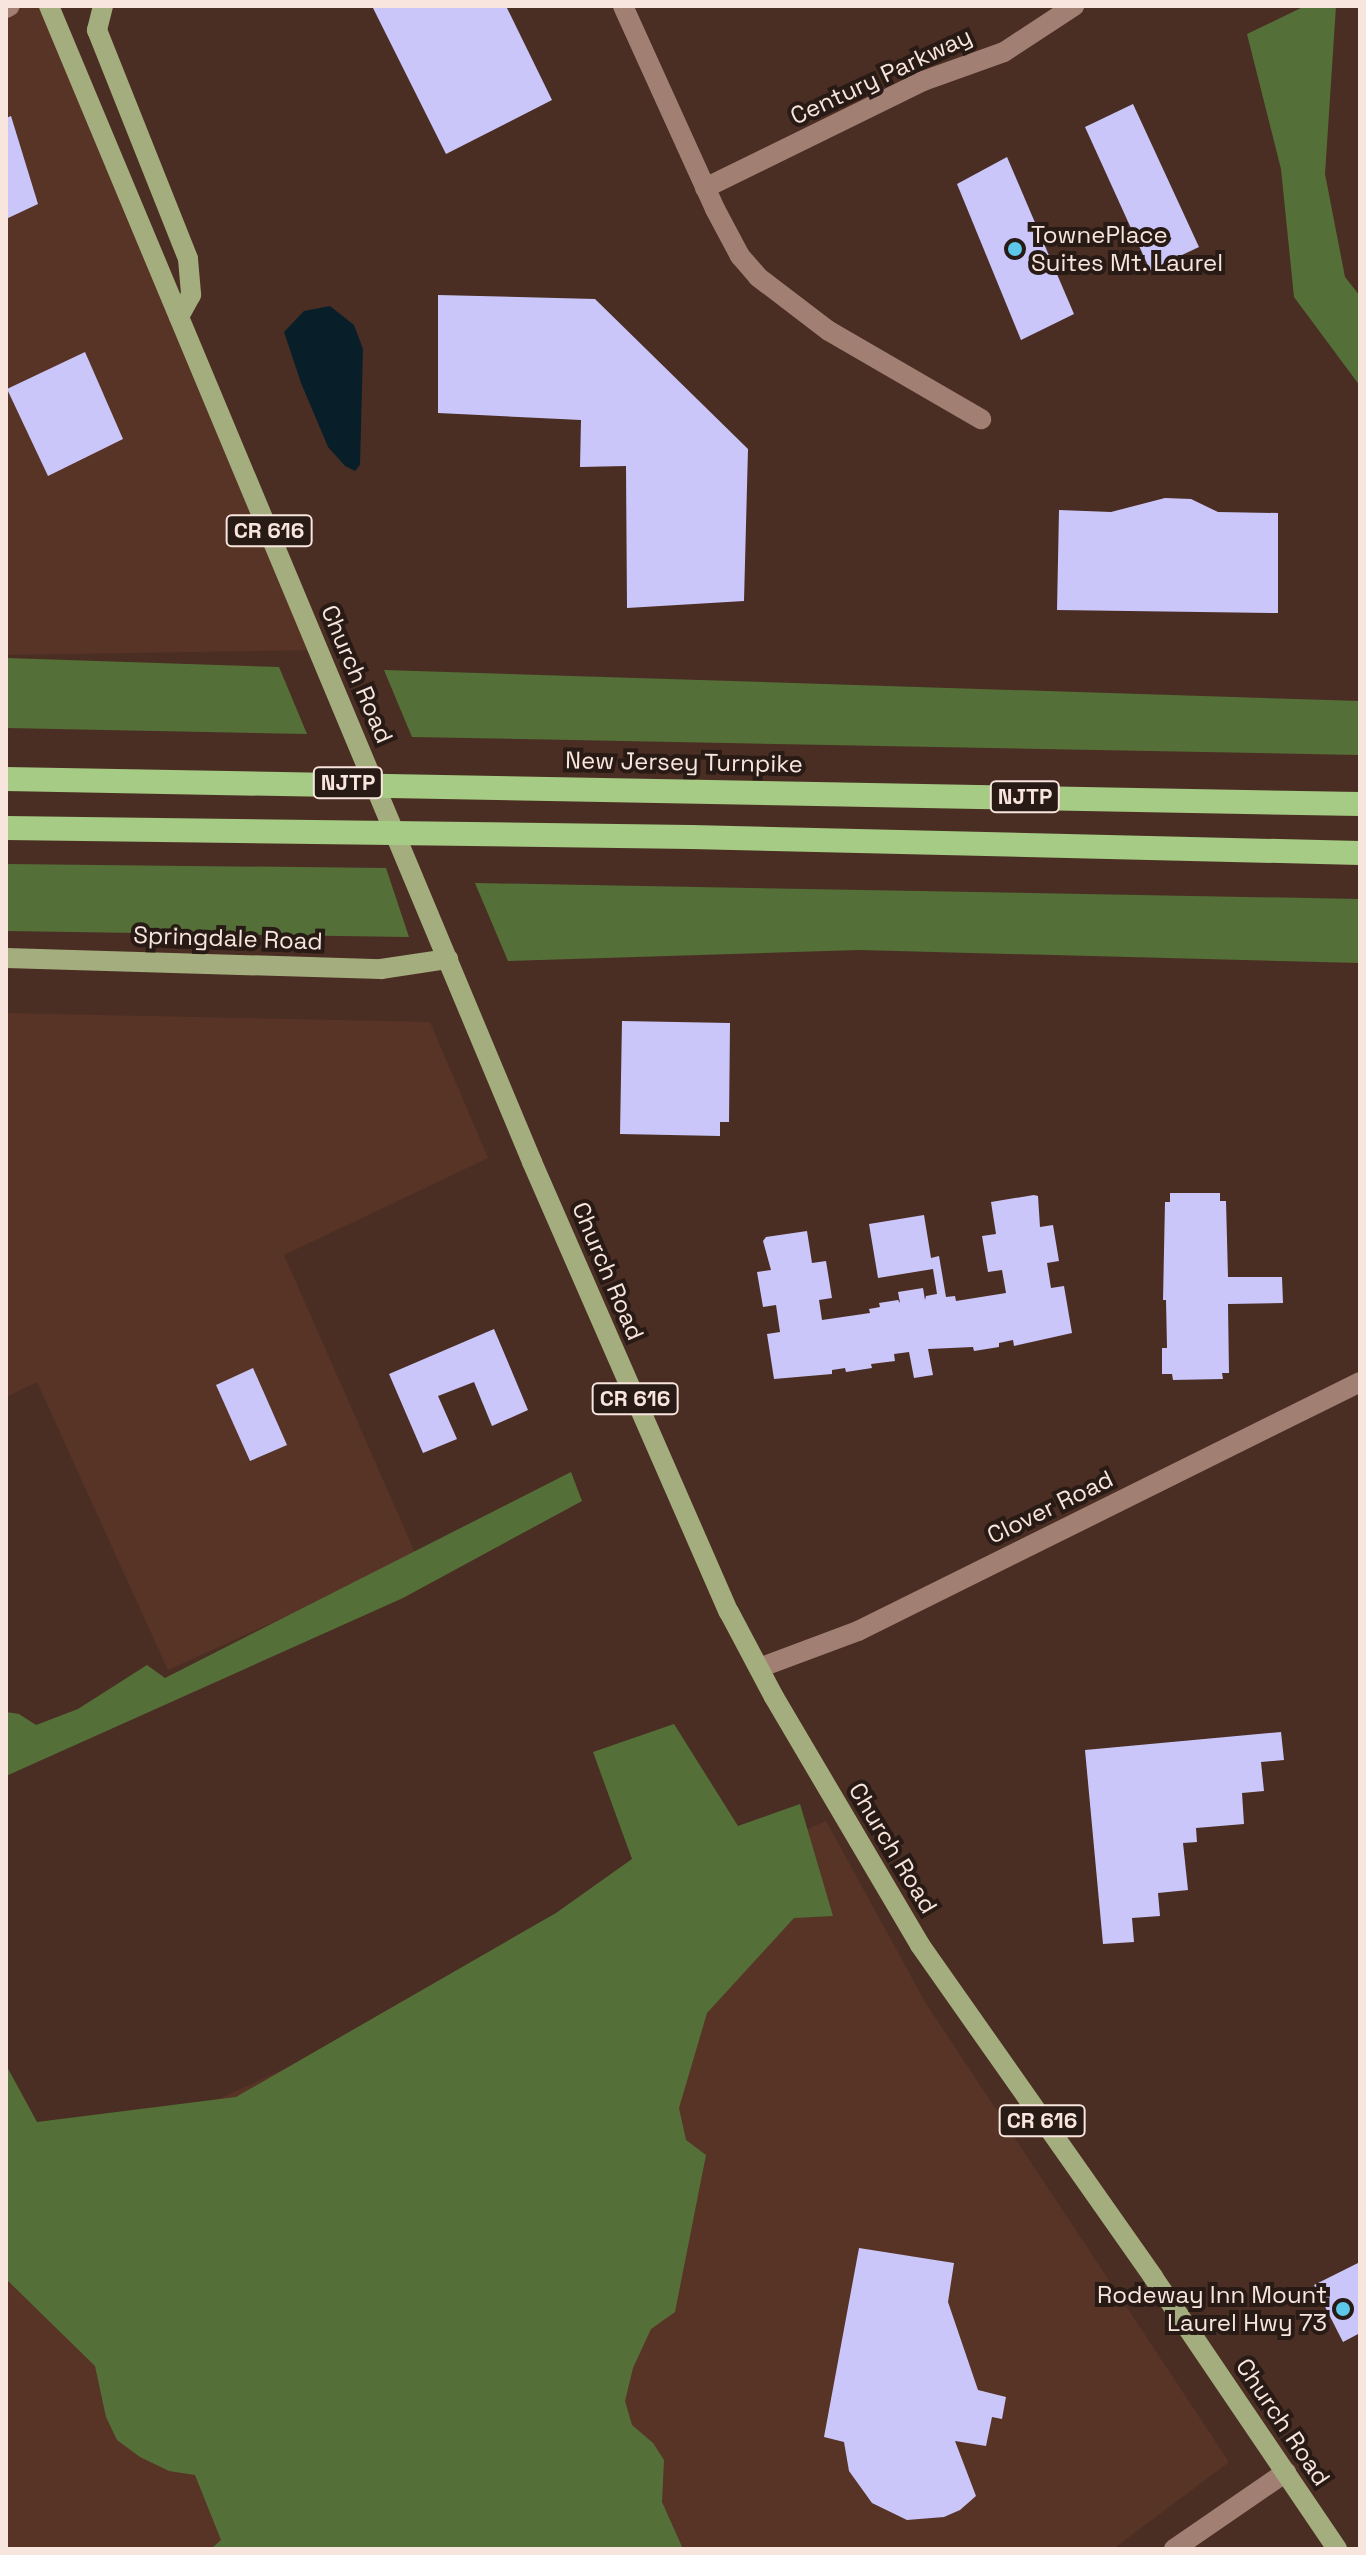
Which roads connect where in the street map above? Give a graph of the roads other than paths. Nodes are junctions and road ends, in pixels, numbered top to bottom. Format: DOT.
graph roads {
  1 [pos="49,6"];
  2 [pos="103,6"];
  3 [pos="623,6"];
  4 [pos="1074,6"];
  5 [pos="705,188"];
  6 [pos="179,317"];
  7 [pos="981,419"];
  8 [pos="6,779"];
  9 [pos="1360,804"];
  10 [pos="6,828"];
  11 [pos="1360,853"];
  12 [pos="6,958"];
  13 [pos="448,959"];
  14 [pos="1360,1382"];
  15 [pos="759,1668"];
  16 [pos="1286,2472"];
  17 [pos="1174,2549"];
  18 [pos="1337,2549"];
  1 -- 6 [label="main road, Church Road / CR 616"];
  2 -- 6 [label="main road"];
  3 -- 5 [label="street"];
  4 -- 5 [label="street, Century Parkway"];
  5 -- 7 [label="street"];
  6 -- 13 [label="main road, Church Road / CR 616"];
  8 -- 9 [label="highway, New Jersey Turnpike / NJTP"];
  10 -- 11 [label="highway, NJTP"];
  12 -- 13 [label="main road, Springdale Road"];
  13 -- 15 [label="main road, Church Road / CR 616"];
  14 -- 15 [label="street, Clover Road"];
  15 -- 16 [label="main road, Church Road / CR 616"];
  16 -- 17 [label="street"];
  16 -- 18 [label="main road, Church Road / CR 616"];
}
